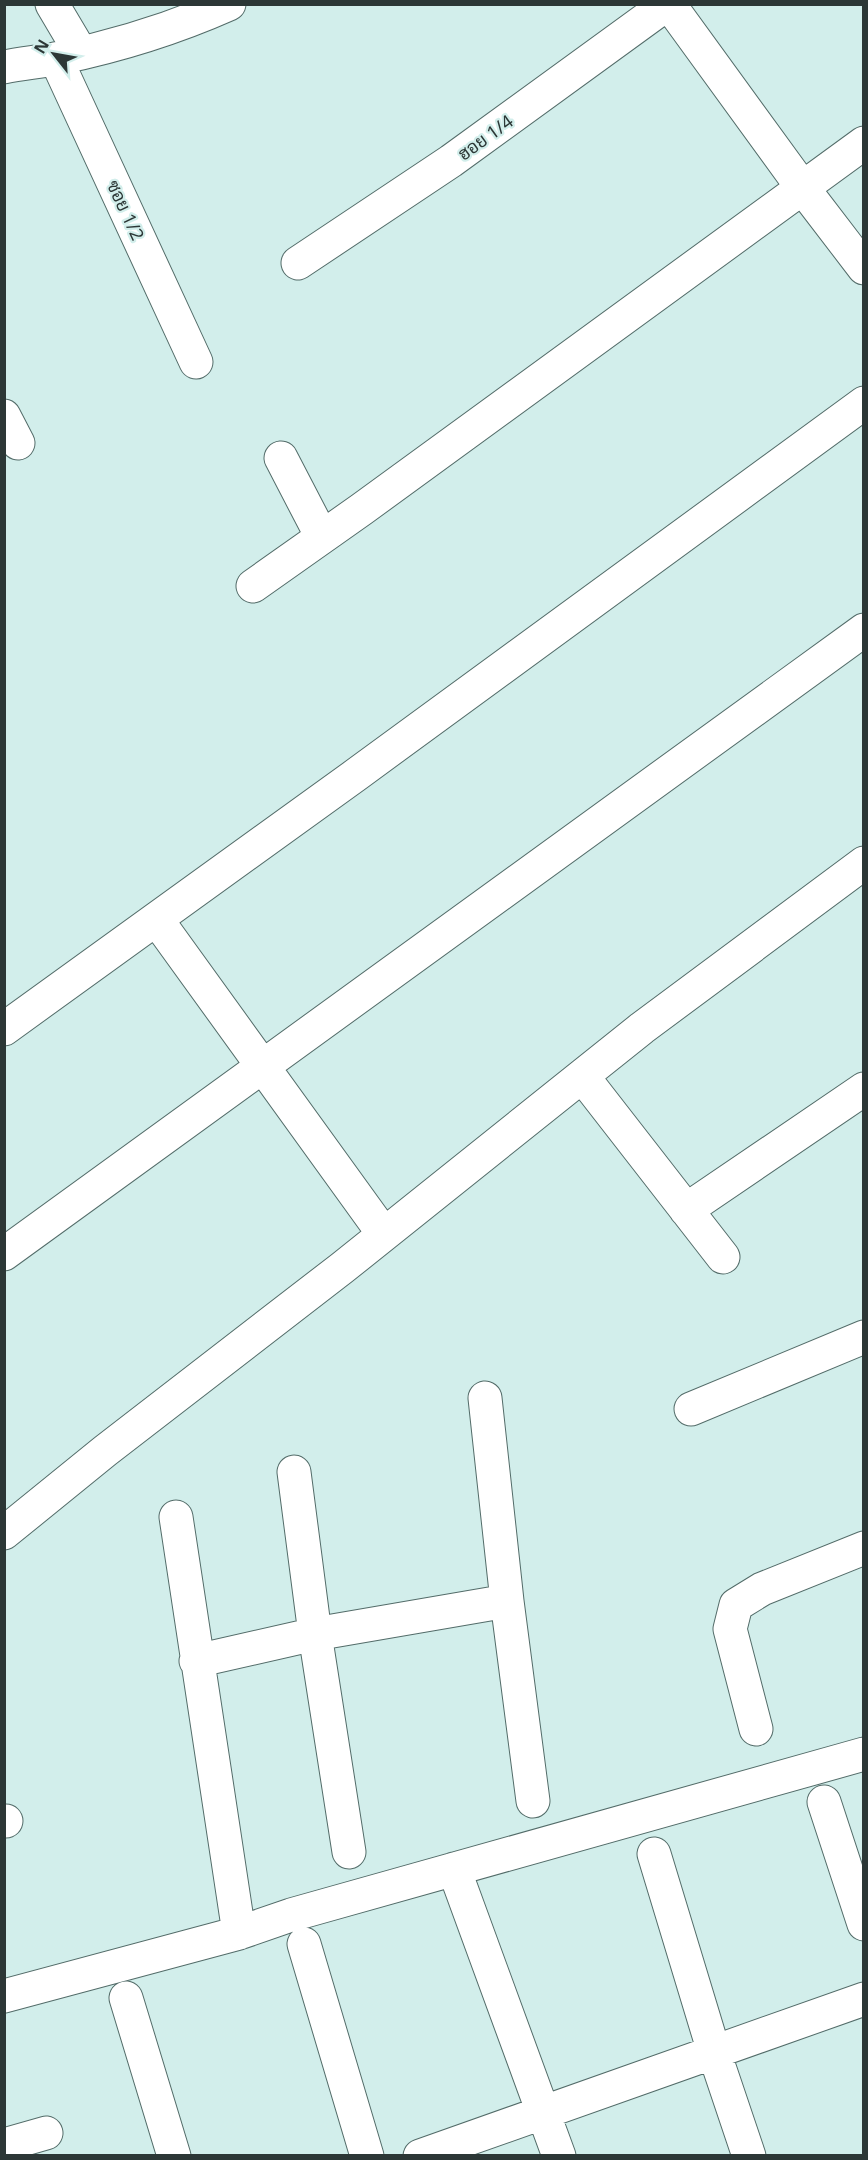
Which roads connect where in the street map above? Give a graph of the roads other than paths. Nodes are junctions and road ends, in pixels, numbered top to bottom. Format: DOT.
graph roads {
  1 [pos="52,4"];
  2 [pos="229,4"];
  3 [pos="668,4"];
  4 [pos="69,56"];
  5 [pos="4,67"];
  6 [pos="864,143"];
  7 [pos="802,188"];
  8 [pos="298,263"];
  9 [pos="864,268"];
  10 [pos="196,362"];
  11 [pos="864,403"];
  12 [pos="282,458"];
  13 [pos="322,537"];
  14 [pos="253,586"];
  15 [pos="864,630"];
  16 [pos="864,863"];
  17 [pos="157,920"];
  18 [pos="4,1029"];
  19 [pos="264,1068"];
  20 [pos="583,1077"];
  21 [pos="864,1089"];
  22 [pos="686,1210"];
  23 [pos="383,1233"];
  24 [pos="4,1254"];
  25 [pos="723,1257"];
  26 [pos="864,1337"];
  27 [pos="484,1398"];
  28 [pos="691,1409"];
  29 [pos="294,1472"];
  30 [pos="176,1517"];
  31 [pos="4,1533"];
  32 [pos="864,1548"];
  33 [pos="507,1601"];
  34 [pos="315,1634"];
  35 [pos="196,1661"];
  36 [pos="756,1729"];
  37 [pos="864,1754"];
  38 [pos="533,1801"];
  39 [pos="824,1802"];
  40 [pos="349,1852"];
  41 [pos="654,1854"];
  42 [pos="454,1869"];
  43 [pos="864,1924"];
  44 [pos="239,1933"];
  45 [pos="304,1944"];
  46 [pos="4,1996"];
  47 [pos="126,1998"];
  48 [pos="864,1999"];
  49 [pos="714,2052"];
  50 [pos="543,2112"];
  51 [pos="46,2133"];
  52 [pos="4,2145"];
  53 [pos="174,2156"];
  54 [pos="367,2156"];
  55 [pos="420,2156"];
  56 [pos="559,2156"];
  57 [pos="748,2156"];
  1 -- 4 [label="street, ซอย 1/2"];
  2 -- 4 [label="street"];
  3 -- 7 [label="street"];
  3 -- 8 [label="street, ฮอย 1/4"];
  4 -- 5 [label="street"];
  4 -- 10 [label="street, ซอย 1/2"];
  6 -- 7 [label="street"];
  7 -- 9 [label="street"];
  7 -- 13 [label="street"];
  11 -- 17 [label="street"];
  12 -- 13 [label="street"];
  13 -- 14 [label="street"];
  15 -- 19 [label="street"];
  16 -- 20 [label="street"];
  17 -- 18 [label="street"];
  17 -- 19 [label="street"];
  19 -- 23 [label="street"];
  19 -- 24 [label="street"];
  20 -- 22 [label="street"];
  20 -- 23 [label="street"];
  21 -- 22 [label="street"];
  22 -- 25 [label="street"];
  23 -- 31 [label="street"];
  26 -- 28 [label="street"];
  27 -- 33 [label="street"];
  29 -- 34 [label="street"];
  30 -- 35 [label="street"];
  32 -- 36 [label="street"];
  33 -- 34 [label="street"];
  33 -- 38 [label="street"];
  34 -- 35 [label="street"];
  34 -- 40 [label="street"];
  35 -- 44 [label="street"];
  37 -- 42 [label="street"];
  39 -- 43 [label="street"];
  41 -- 49 [label="street"];
  42 -- 44 [label="street"];
  42 -- 50 [label="street"];
  44 -- 46 [label="street"];
  45 -- 54 [label="street"];
  47 -- 53 [label="street"];
  48 -- 49 [label="street"];
  49 -- 50 [label="street"];
  49 -- 57 [label="street"];
  50 -- 55 [label="street"];
  50 -- 56 [label="street"];
  51 -- 52 [label="street"];
}
